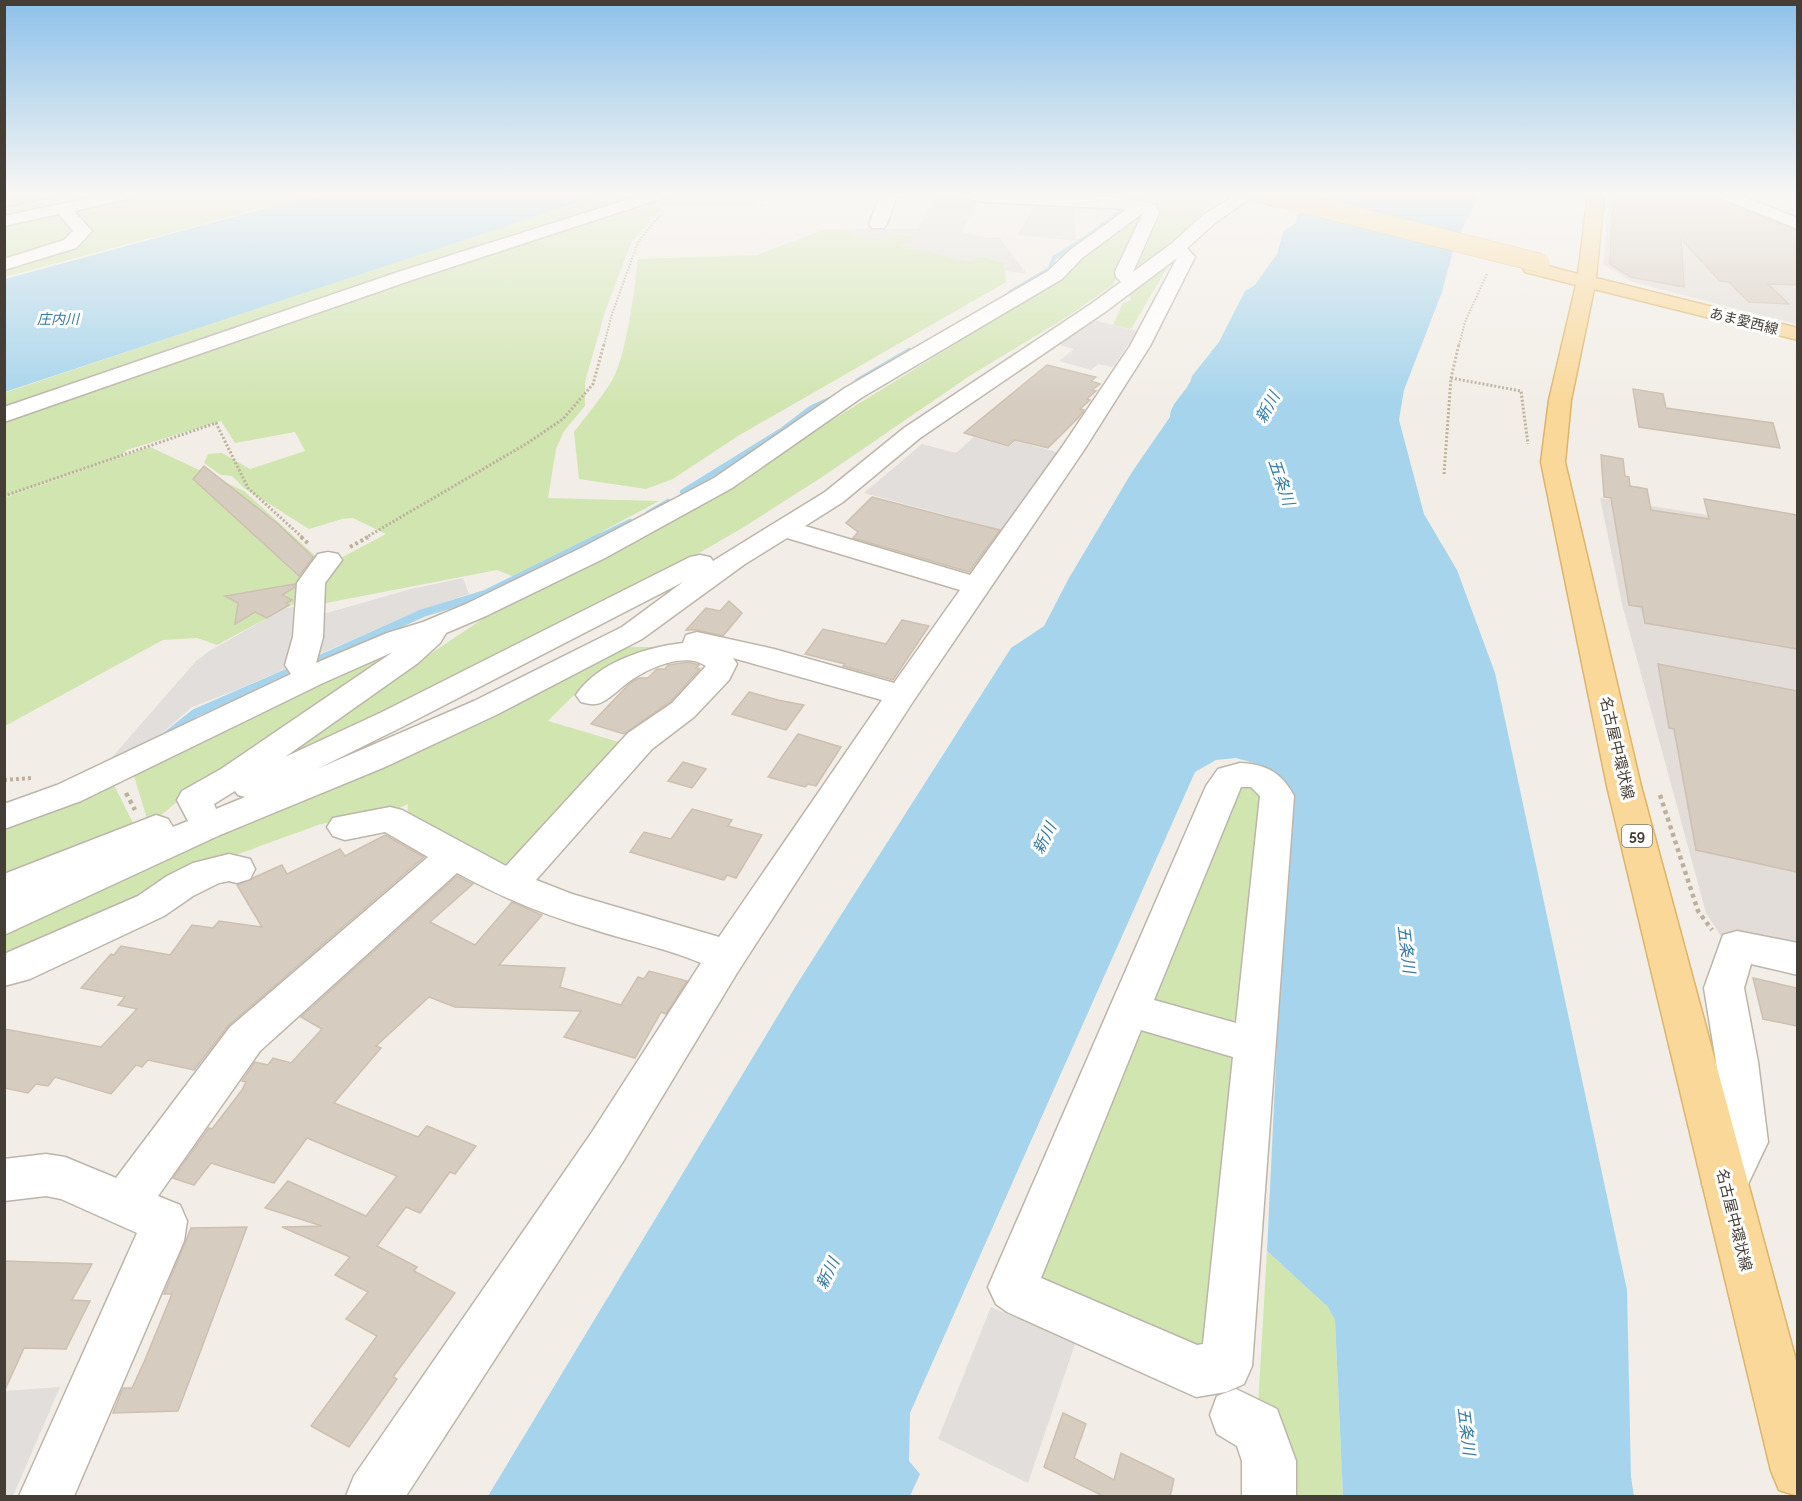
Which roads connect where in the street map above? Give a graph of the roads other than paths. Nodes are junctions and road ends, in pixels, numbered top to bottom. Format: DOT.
graph roads {
  1 [pos="443,264"];
  2 [pos="1066,264"];
  3 [pos="1128,264"];
  4 [pos="1156,264"];
  5 [pos="1182,264"];
  6 [pos="1532,264"];
  7 [pos="1588,264"];
  8 [pos="1586,278"];
  9 [pos="1136,280"];
  10 [pos="1797,327"];
  11 [pos="1797,334"];
  12 [pos="4,415"];
  13 [pos="919,429"];
  14 [pos="786,529"];
  15 [pos="328,560"];
  16 [pos="977,586"];
  17 [pos="432,628"];
  18 [pos="632,633"];
  19 [pos="694,646"];
  20 [pos="312,676"];
  21 [pos="592,695"];
  22 [pos="901,695"];
  23 [pos="4,817"];
  24 [pos="203,818"];
  25 [pos="345,827"];
  26 [pos="454,855"];
  27 [pos="237,869"];
  28 [pos="510,885"];
  29 [pos="4,890"];
  30 [pos="4,920"];
  31 [pos="726,957"];
  32 [pos="1797,959"];
  33 [pos="4,970"];
  34 [pos="1129,1010"];
  35 [pos="1254,1046"];
  36 [pos="4,1180"];
  37 [pos="1725,1184"];
  38 [pos="125,1204"];
  39 [pos="1236,1415"];
  40 [pos="1797,1471"];
  41 [pos="46,1497"];
  42 [pos="374,1497"];
  43 [pos="1269,1497"];
  1 -- 12 [label="street"];
  2 -- 17 [label="street"];
  3 -- 9 [label="street"];
  4 -- 9 [label="street"];
  5 -- 16 [label="street"];
  6 -- 8 [label="main road"];
  7 -- 8 [label="main road, 名古屋中環状線 / 59"];
  8 -- 10 [label="main road, あま愛西線"];
  8 -- 11 [label="main road, あま愛西線"];
  8 -- 37 [label="main road, 名古屋中環状線 / 59"];
  9 -- 13 [label="street"];
  13 -- 14 [label="street"];
  13 -- 24 [label="street"];
  14 -- 16 [label="street"];
  14 -- 18 [label="street"];
  15 -- 20 [label="street"];
  16 -- 22 [label="street"];
  17 -- 20 [label="street"];
  17 -- 24 [label="street"];
  18 -- 19 [label="street"];
  18 -- 24 [label="street"];
  19 -- 21 [label="street"];
  19 -- 22 [label="street"];
  19 -- 28 [label="street"];
  20 -- 23 [label="street"];
  22 -- 31 [label="street"];
  24 -- 29 [label="street"];
  24 -- 30 [label="street"];
  25 -- 26 [label="street"];
  26 -- 28 [label="street"];
  26 -- 38 [label="street"];
  27 -- 33 [label="street"];
  28 -- 31 [label="street"];
  31 -- 42 [label="street"];
  32 -- 37 [label="street"];
  34 -- 35 [label="street"];
  34 -- 35 [label="street"];
  34 -- 35 [label="street"];
  36 -- 38 [label="street"];
  37 -- 40 [label="main road, 名古屋中環状線 / 59"];
  38 -- 41 [label="street"];
  39 -- 43 [label="street"];
}
